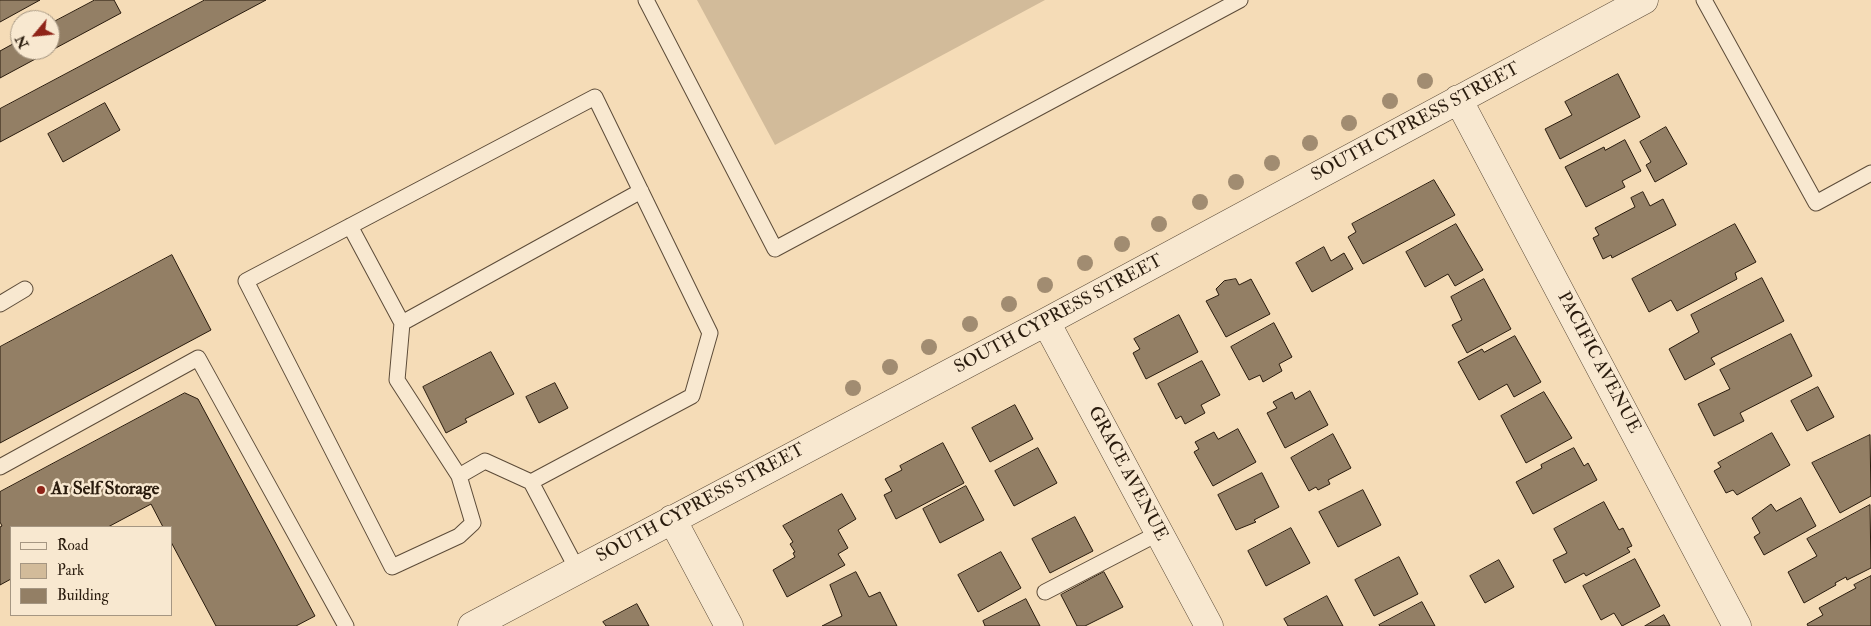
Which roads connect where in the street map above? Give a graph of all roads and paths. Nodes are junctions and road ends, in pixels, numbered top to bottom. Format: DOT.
graph roads {
  1 [pos="646,0"];
  2 [pos="1240,0"];
  3 [pos="1644,0"];
  4 [pos="1704,0"];
  5 [pos="1458,100"];
  6 [pos="1871,173"];
  7 [pos="641,191"];
  8 [pos="350,226"];
  9 [pos="25,289"];
  10 [pos="0,304"];
  11 [pos="1046,322"];
  12 [pos="402,323"];
  13 [pos="0,468"];
  14 [pos="458,476"];
  15 [pos="531,482"];
  16 [pos="672,519"];
  17 [pos="1159,533"];
  18 [pos="577,569"];
  19 [pos="1045,592"];
  20 [pos="346,626"];
  21 [pos="472,626"];
  22 [pos="729,626"];
  23 [pos="1208,626"];
  24 [pos="1737,626"];
  1 -- 2 [label="lane"];
  3 -- 5 [label="street, SOUTH CYPRESS STREET"];
  4 -- 6 [label="lane"];
  5 -- 11 [label="street, SOUTH CYPRESS STREET"];
  5 -- 24 [label="street, PACIFIC AVENUE"];
  7 -- 8 [label="lane"];
  7 -- 12 [label="lane"];
  7 -- 15 [label="lane"];
  8 -- 12 [label="lane"];
  8 -- 14 [label="lane"];
  9 -- 10 [label="lane"];
  11 -- 16 [label="street, SOUTH CYPRESS STREET"];
  11 -- 17 [label="street, GRACE AVENUE"];
  12 -- 14 [label="lane"];
  13 -- 20 [label="lane"];
  14 -- 15 [label="lane"];
  15 -- 18 [label="lane"];
  16 -- 18 [label="street, SOUTH CYPRESS STREET"];
  16 -- 22 [label="street"];
  17 -- 19 [label="lane"];
  17 -- 23 [label="street, GRACE AVENUE"];
  18 -- 21 [label="street, SOUTH CYPRESS STREET"];
}
